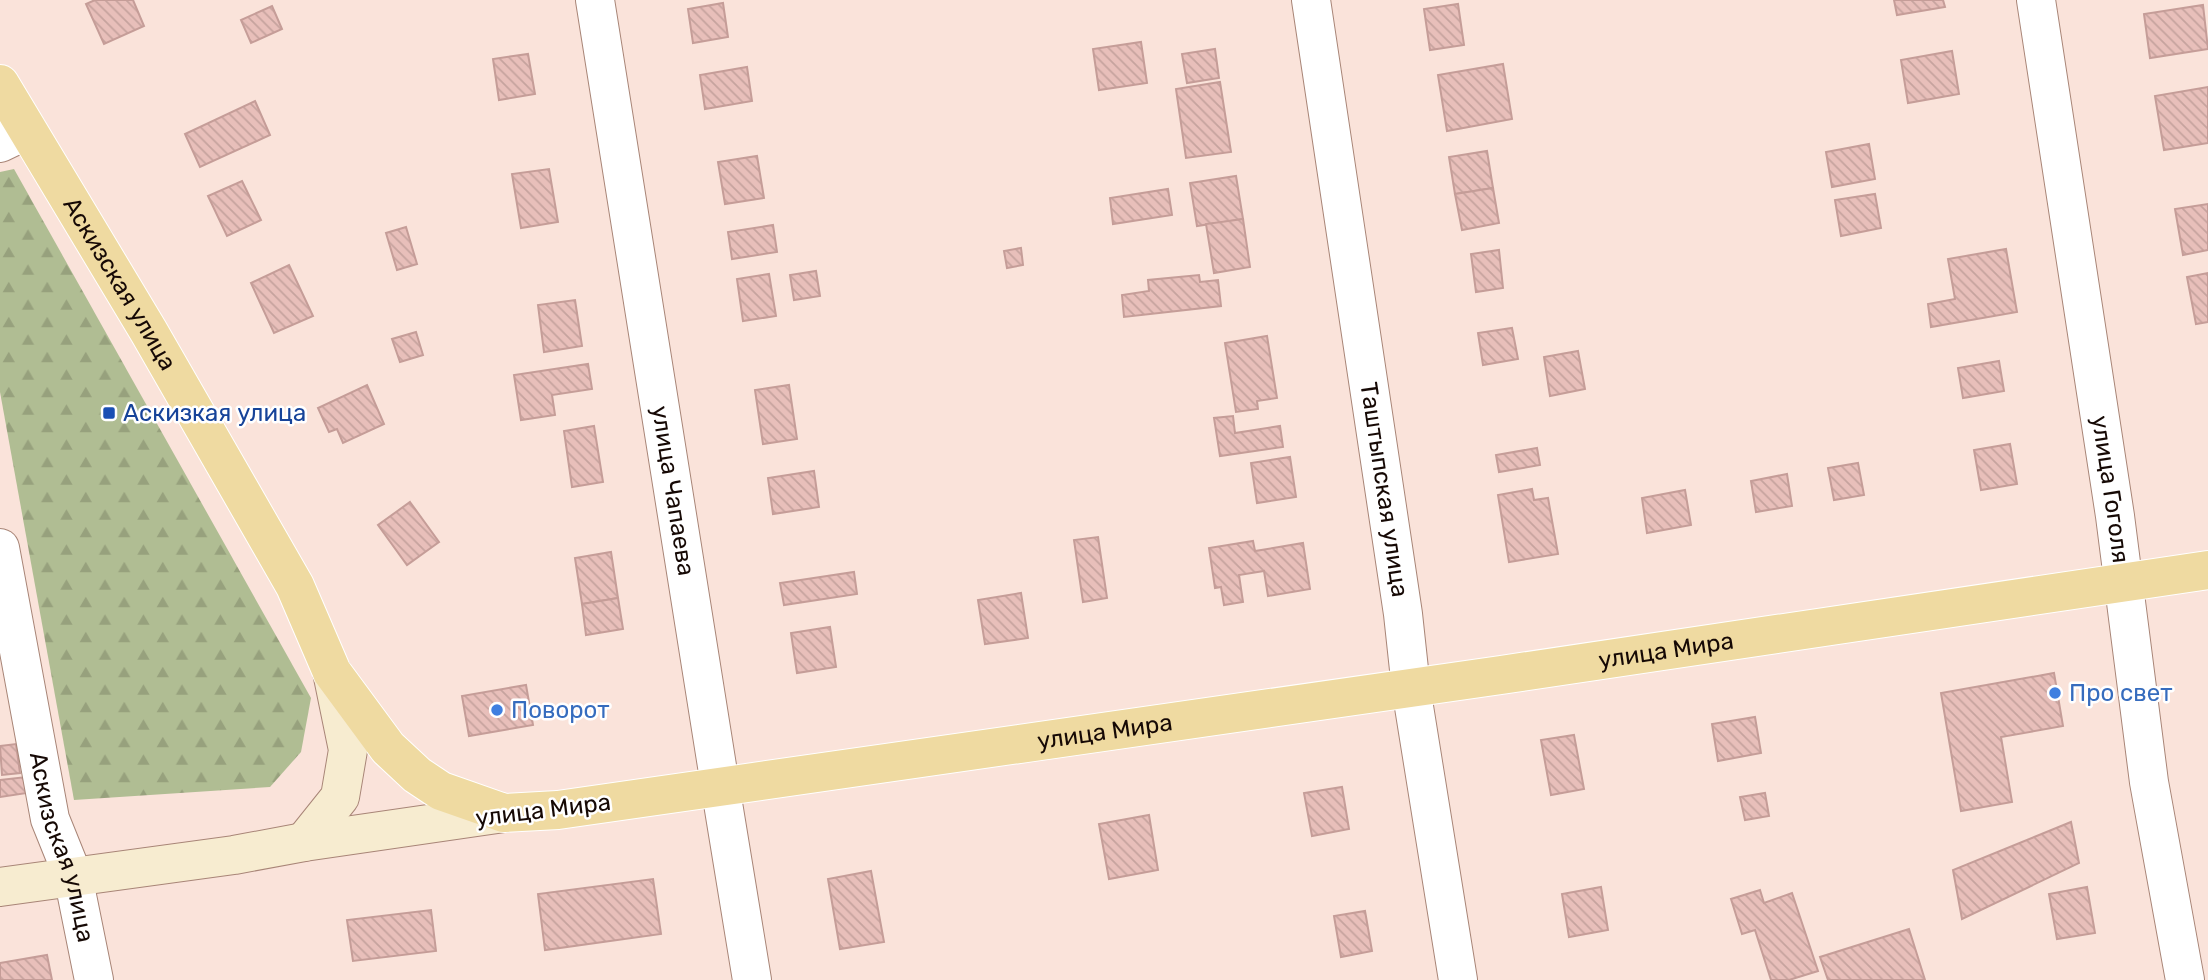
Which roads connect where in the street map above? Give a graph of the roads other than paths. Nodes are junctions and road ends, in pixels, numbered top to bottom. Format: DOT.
graph roads {
  1 [pos="595,0"];
  2 [pos="1311,0"];
  3 [pos="2036,0"];
  4 [pos="0,84"];
  5 [pos="13,137"];
  6 [pos="0,548"];
  7 [pos="2208,570"];
  8 [pos="2123,582"];
  9 [pos="332,672"];
  10 [pos="1411,688"];
  11 [pos="720,785"];
  12 [pos="504,813"];
  13 [pos="304,842"];
  14 [pos="73,876"];
  15 [pos="0,887"];
  16 [pos="94,980"];
  17 [pos="752,980"];
  18 [pos="1458,980"];
  19 [pos="2185,980"];
  1 -- 11 [label="street, улица Чапаева"];
  2 -- 10 [label="street, Таштыпская улица"];
  3 -- 8 [label="street, улица Гоголя"];
  4 -- 5 [label="main road, Аскизская улица"];
  5 -- 9 [label="main road, Аскизская улица"];
  6 -- 14 [label="street, Аскизская улица"];
  7 -- 8 [label="main road, улица Мира"];
  8 -- 10 [label="main road, улица Мира"];
  8 -- 19 [label="street, улица Гоголя"];
  9 -- 12 [label="main road, Аскизская улица"];
  9 -- 13 [label="main road"];
  10 -- 11 [label="main road, улица Мира"];
  10 -- 18 [label="street, Таштыпская улица"];
  11 -- 12 [label="main road, улица Мира"];
  11 -- 17 [label="street, улица Чапаева"];
  12 -- 13 [label="main road, улица Мира"];
  13 -- 14 [label="main road, улица Мира"];
  14 -- 15 [label="main road, улица Мира"];
  14 -- 16 [label="street, Аскизская улица"];
}
